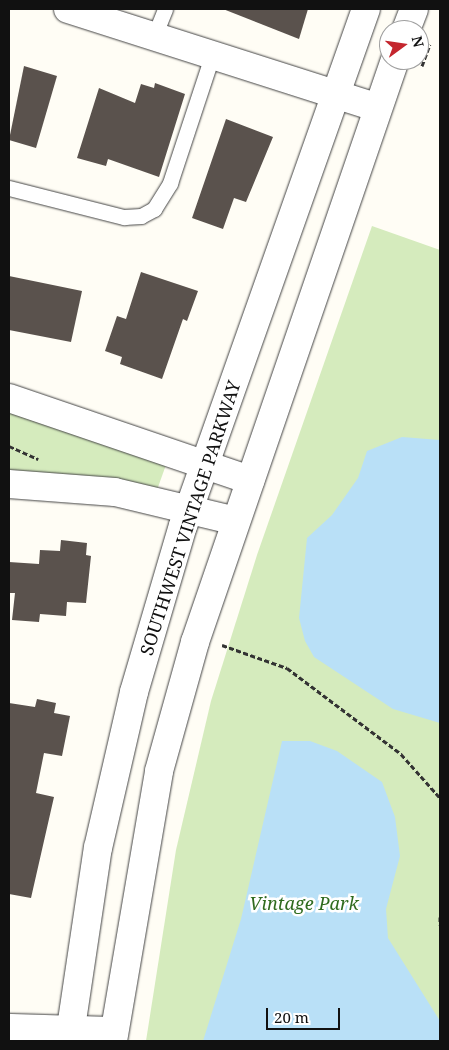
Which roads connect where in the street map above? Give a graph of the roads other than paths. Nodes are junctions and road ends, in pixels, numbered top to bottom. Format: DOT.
graph roads {
  1 [pos="68,9"];
  2 [pos="165,9"];
  3 [pos="366,9"];
  4 [pos="155,34"];
  5 [pos="212,53"];
  6 [pos="390,70"];
  7 [pos="333,96"];
  8 [pos="376,107"];
  9 [pos="9,188"];
  10 [pos="9,398"];
  11 [pos="205,463"];
  12 [pos="250,480"];
  13 [pos="9,484"];
  14 [pos="190,508"];
  15 [pos="236,521"];
  16 [pos="9,1028"];
  17 [pos="70,1036"];
  18 [pos="113,1036"];
  1 -- 4 [label="street"];
  2 -- 4 [label="lane"];
  3 -- 7 [label="street, SOUTHWEST VINTAGE PARKWAY"];
  4 -- 5 [label="street"];
  5 -- 7 [label="street"];
  5 -- 9 [label="lane"];
  6 -- 8 [label="street"];
  7 -- 8 [label="street"];
  7 -- 11 [label="street, SOUTHWEST VINTAGE PARKWAY"];
  8 -- 12 [label="street"];
  10 -- 11 [label="street"];
  11 -- 12 [label="street"];
  11 -- 14 [label="street, SOUTHWEST VINTAGE PARKWAY"];
  12 -- 15 [label="street"];
  13 -- 14 [label="street"];
  14 -- 15 [label="street"];
  14 -- 17 [label="street, SOUTHWEST VINTAGE PARKWAY"];
  15 -- 18 [label="street"];
  16 -- 17 [label="street"];
  17 -- 18 [label="street"];
}
